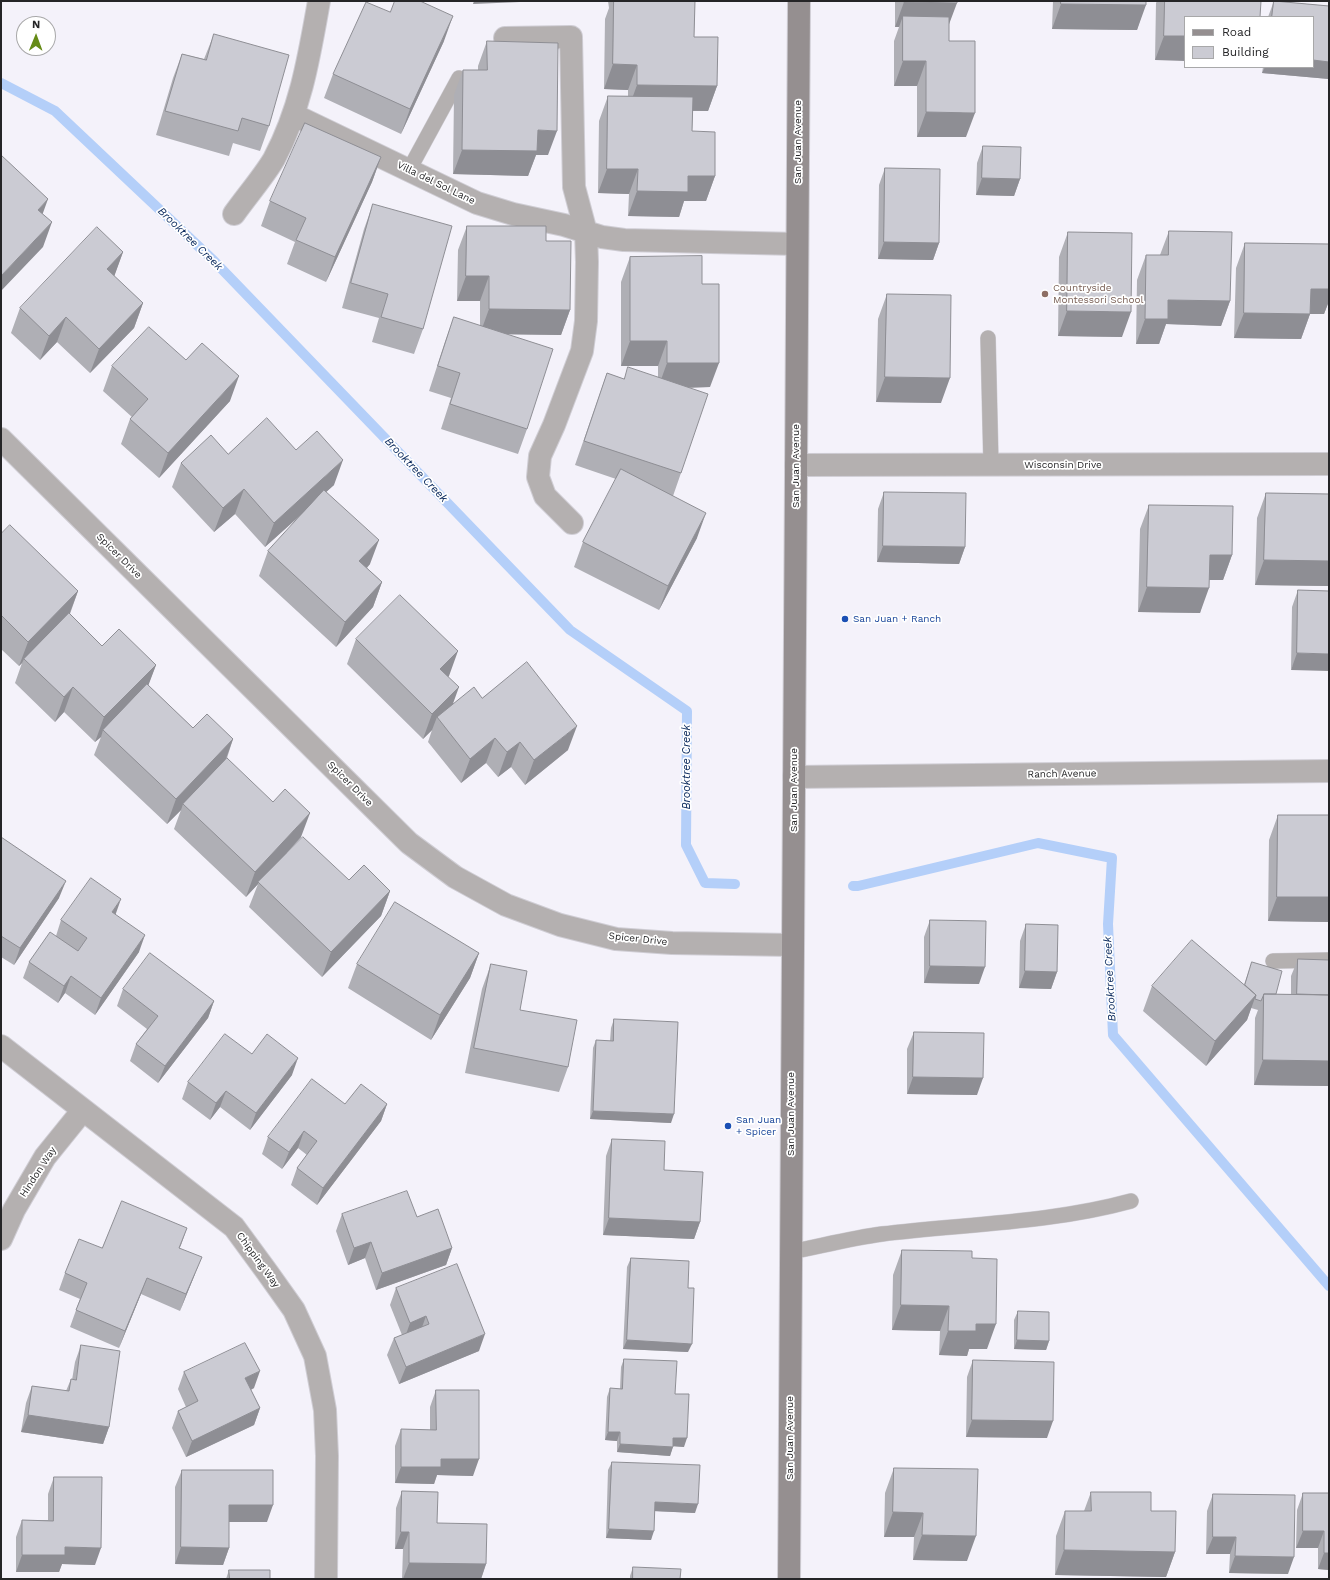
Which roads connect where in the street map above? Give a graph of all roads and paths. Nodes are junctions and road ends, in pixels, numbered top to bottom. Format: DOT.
graph roads {
  1 [pos="319,1"];
  2 [pos="799,1"];
  3 [pos="505,38"];
  4 [pos="459,78"];
  5 [pos="294,115"];
  6 [pos="409,170"];
  7 [pos="234,214"];
  8 [pos="586,232"];
  9 [pos="797,244"];
  10 [pos="988,338"];
  11 [pos="1,439"];
  12 [pos="1329,464"];
  13 [pos="796,465"];
  14 [pos="991,465"];
  15 [pos="572,523"];
  16 [pos="1329,771"];
  17 [pos="794,777"];
  18 [pos="792,945"];
  19 [pos="1329,960"];
  20 [pos="1273,961"];
  21 [pos="1,1046"];
  22 [pos="83,1110"];
  23 [pos="1131,1201"];
  24 [pos="1,1238"];
  25 [pos="790,1252"];
  26 [pos="326,1579"];
  27 [pos="789,1579"];
  1 -- 5 [label="street"];
  2 -- 9 [label="main road, San Juan Avenue"];
  3 -- 8 [label="street"];
  4 -- 6 [label="lane"];
  5 -- 6 [label="street, Villa del Sol Lane"];
  5 -- 7 [label="street"];
  6 -- 8 [label="street, Villa del Sol Lane"];
  8 -- 9 [label="street, Villa del Sol Lane"];
  8 -- 15 [label="street"];
  9 -- 13 [label="main road, San Juan Avenue"];
  10 -- 14 [label="lane"];
  11 -- 18 [label="street, Spicer Drive"];
  12 -- 14 [label="street, Wisconsin Drive"];
  13 -- 14 [label="street, Wisconsin Drive"];
  13 -- 17 [label="main road, San Juan Avenue"];
  16 -- 17 [label="street, Ranch Avenue"];
  17 -- 18 [label="main road, San Juan Avenue"];
  18 -- 25 [label="main road, San Juan Avenue"];
  19 -- 20 [label="lane"];
  21 -- 22 [label="street, Chipping Way"];
  22 -- 24 [label="street, Hindon Way"];
  22 -- 26 [label="street, Chipping Way"];
  23 -- 25 [label="lane"];
  25 -- 27 [label="main road, San Juan Avenue"];
}
